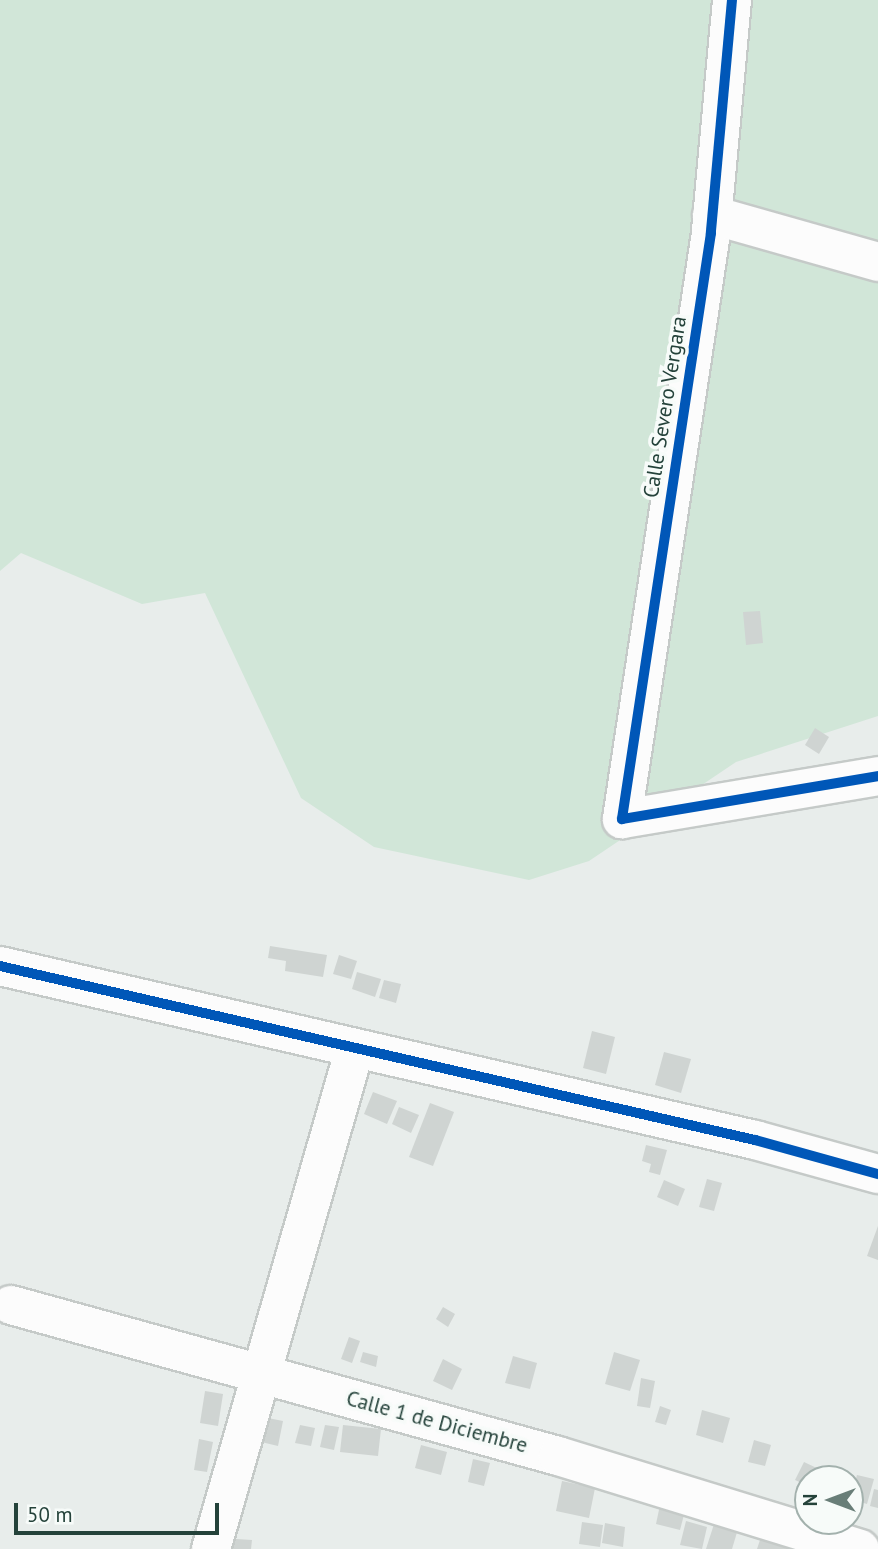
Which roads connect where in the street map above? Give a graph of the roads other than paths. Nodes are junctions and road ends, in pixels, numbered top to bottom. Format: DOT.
graph roads {
  1 [pos="732,0"];
  2 [pos="712,215"];
  3 [pos="878,262"];
  4 [pos="878,776"];
  5 [pos="0,966"];
  6 [pos="355,1048"];
  7 [pos="878,1174"];
  8 [pos="11,1305"];
  9 [pos="261,1374"];
  10 [pos="211,1549"];
  11 [pos="860,1549"];
  1 -- 2 [label="street, Calle Severo Vergara"];
  2 -- 3 [label="street"];
  2 -- 4 [label="street, Calle Severo Vergara"];
  5 -- 6 [label="street"];
  6 -- 7 [label="street"];
  6 -- 9 [label="street"];
  8 -- 9 [label="street, Calle 1 de Diciembre"];
  9 -- 10 [label="street"];
  9 -- 11 [label="street, Calle 1 de Diciembre"];
}
